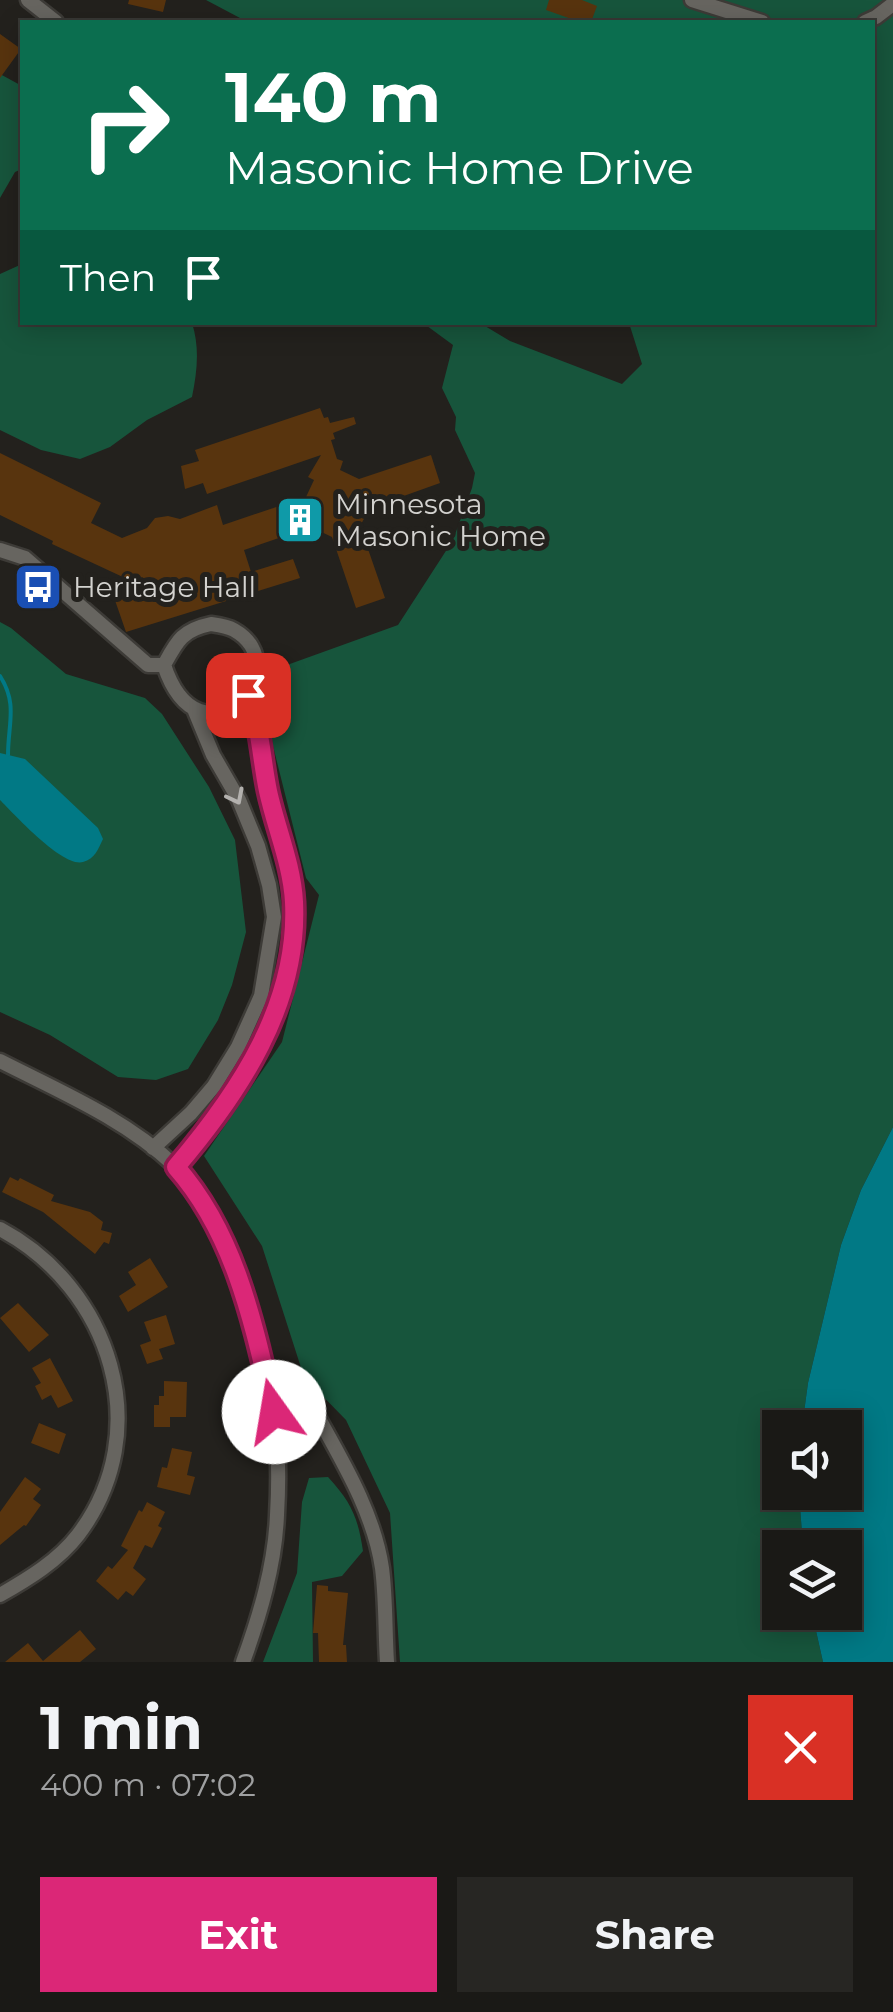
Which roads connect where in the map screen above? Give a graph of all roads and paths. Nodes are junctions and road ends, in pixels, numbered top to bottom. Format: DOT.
graph roads {
  1 [pos="28,0"];
  2 [pos="692,0"];
  3 [pos="893,4"];
  4 [pos="53,20"];
  5 [pos="756,20"];
  6 [pos="868,20"];
  7 [pos="0,550"];
  8 [pos="164,665"];
  9 [pos="248,695"];
  10 [pos="194,709"];
  11 [pos="0,1061"];
  12 [pos="153,1148"];
  13 [pos="176,1167"];
  14 [pos="0,1229"];
  15 [pos="274,1412"];
  16 [pos="0,1595"];
  17 [pos="243,1662"];
  18 [pos="386,1662"];
  1 -- 4 [label="street"];
  2 -- 5 [label="street"];
  3 -- 6 [label="street"];
  7 -- 8 [label="street"];
  8 -- 9 [label="street"];
  8 -- 10 [label="street"];
  9 -- 10 [label="street"];
  9 -- 13 [label="street"];
  10 -- 12 [label="street, one-way"];
  11 -- 12 [label="street"];
  12 -- 13 [label="street"];
  13 -- 15 [label="street"];
  14 -- 16 [label="street"];
  15 -- 17 [label="street"];
  15 -- 18 [label="street"];
}
